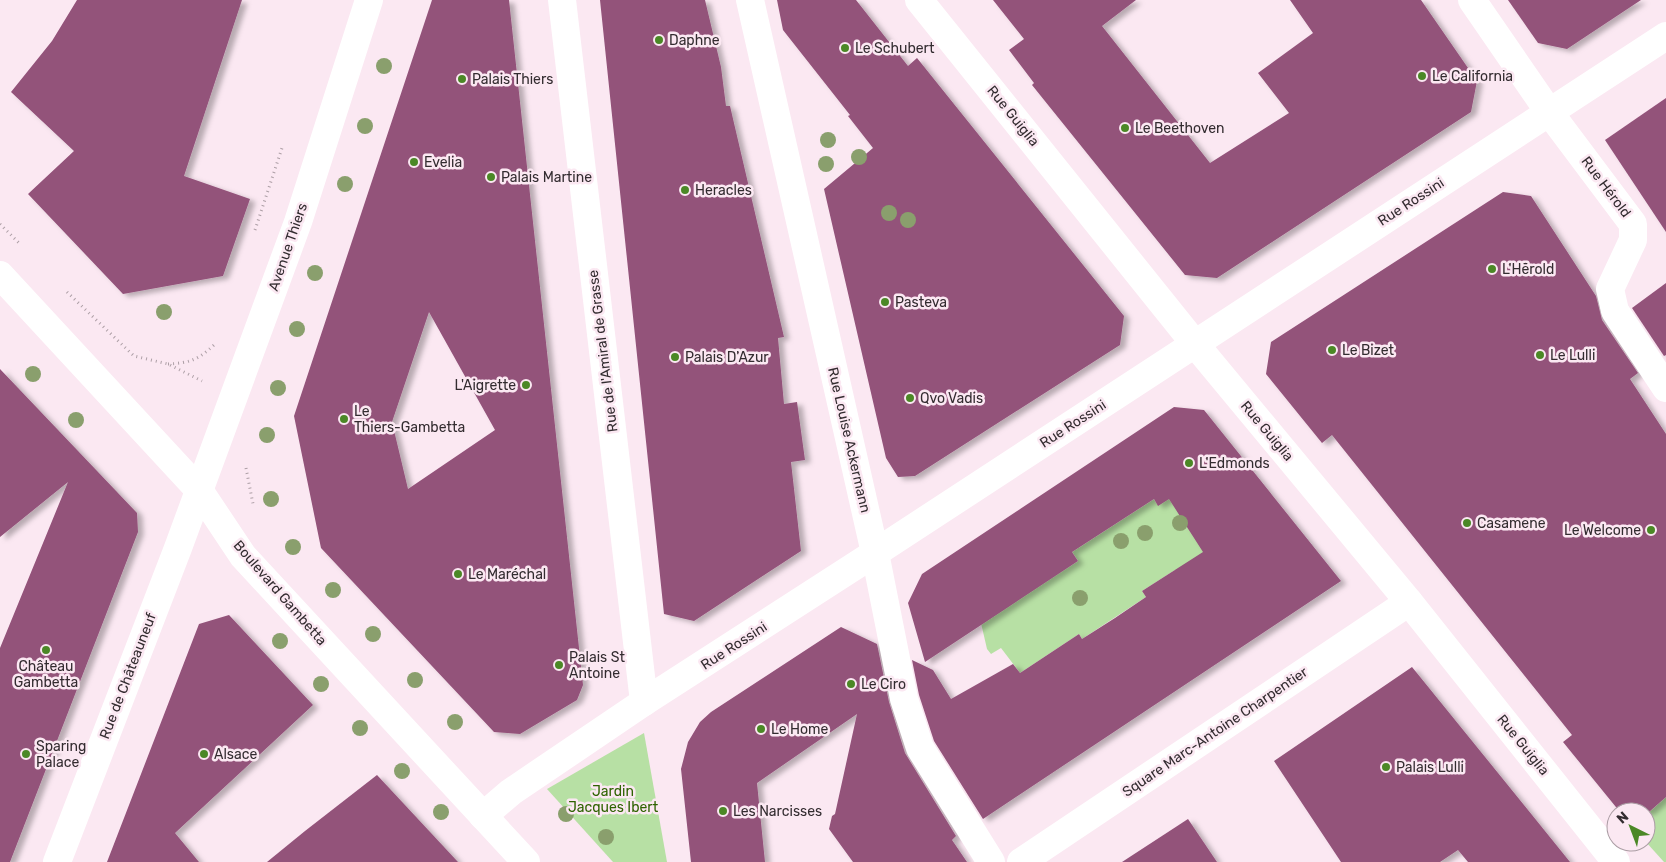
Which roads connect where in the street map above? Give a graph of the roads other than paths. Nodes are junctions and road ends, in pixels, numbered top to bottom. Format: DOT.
graph roads {
  1 [pos="369,0"];
  2 [pos="562,0"];
  3 [pos="750,0"];
  4 [pos="919,0"];
  5 [pos="1472,0"];
  6 [pos="1666,36"];
  7 [pos="1549,112"];
  8 [pos="0,276"];
  9 [pos="1195,344"];
  10 [pos="1666,388"];
  11 [pos="199,490"];
  12 [pos="875,553"];
  13 [pos="1408,602"];
  14 [pos="644,702"];
  15 [pos="483,816"];
  16 [pos="57,862"];
  17 [pos="526,862"];
  18 [pos="991,862"];
  19 [pos="1021,862"];
  20 [pos="1616,862"];
  1 -- 11 [label="street, Avenue Thiers"];
  2 -- 14 [label="street, Rue de l'Amiral de Grasse"];
  3 -- 12 [label="street, Rue Louise Ackermann"];
  4 -- 9 [label="street, Rue Guiglia"];
  5 -- 7 [label="street, Rue Hérold"];
  6 -- 7 [label="street, Rue Rossini"];
  7 -- 9 [label="street, Rue Rossini"];
  7 -- 10 [label="street, Rue Hérold"];
  8 -- 11 [label="street, Boulevard Gambetta"];
  9 -- 12 [label="street, Rue Rossini"];
  9 -- 13 [label="street, Rue Guiglia"];
  11 -- 15 [label="street, Boulevard Gambetta"];
  11 -- 16 [label="street, Rue de Châteauneuf"];
  12 -- 14 [label="street, Rue Rossini"];
  12 -- 18 [label="street, Rue Louise Ackermann"];
  13 -- 19 [label="street, Square Marc-Antoine Charpentier"];
  13 -- 20 [label="street, Rue Guiglia"];
  14 -- 15 [label="street, Rue Rossini"];
  15 -- 17 [label="street, Boulevard Gambetta"];
}
